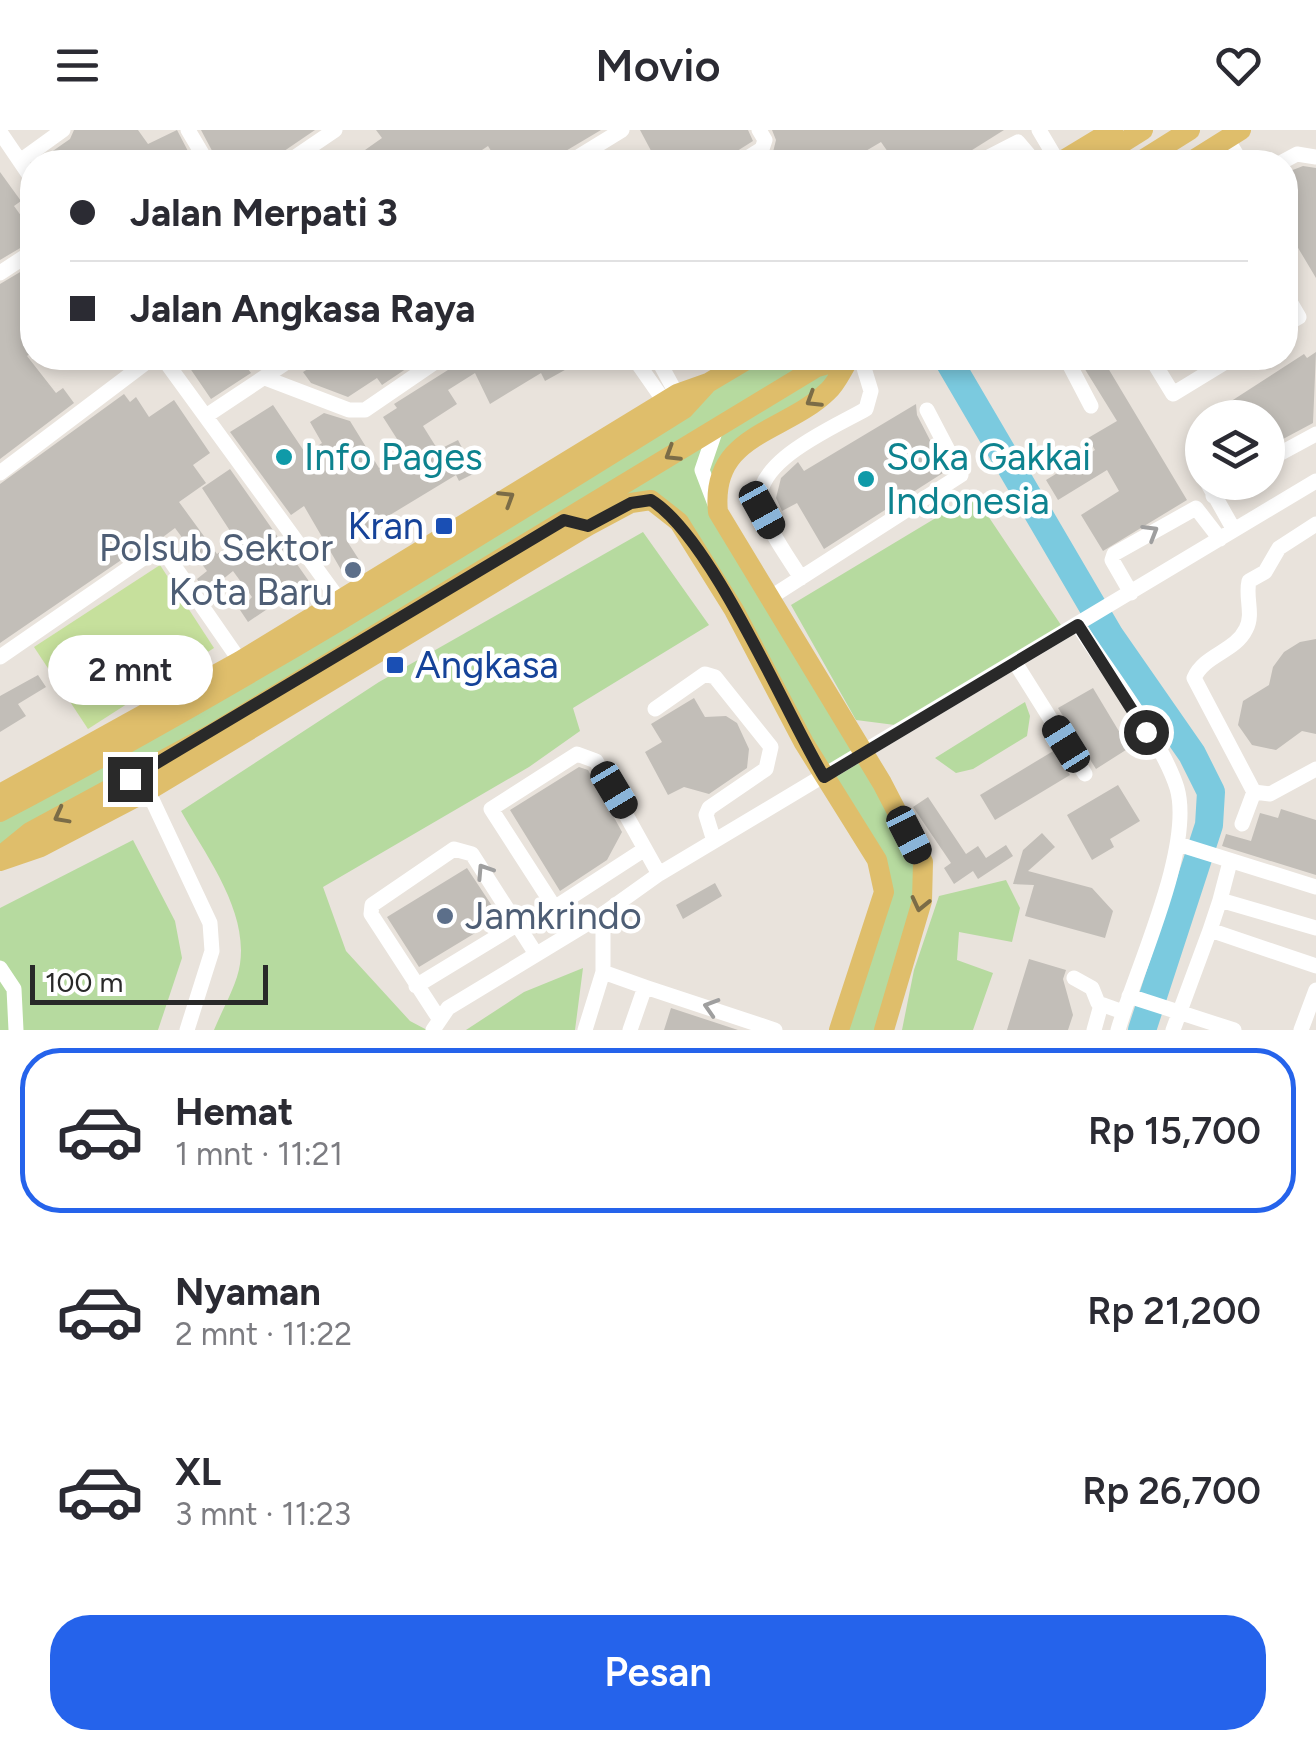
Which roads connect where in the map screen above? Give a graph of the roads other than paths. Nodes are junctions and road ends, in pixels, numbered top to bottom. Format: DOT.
graph roads {
  1 [pos="63,130"];
  2 [pos="335,130"];
  3 [pos="622,130"];
  4 [pos="1112,130"];
  5 [pos="1143,130"];
  6 [pos="1190,130"];
  7 [pos="0,132"];
  8 [pos="35,150"];
  9 [pos="306,150"];
  10 [pos="590,150"];
  11 [pos="1002,150"];
  12 [pos="1025,150"];
  13 [pos="1079,150"];
  14 [pos="1111,150"];
  15 [pos="1158,150"];
  16 [pos="20,161"];
  17 [pos="136,370"];
  18 [pos="172,370"];
  19 [pos="276,370"];
  20 [pos="423,370"];
  21 [pos="645,370"];
  22 [pos="663,370"];
  23 [pos="730,370"];
  24 [pos="801,370"];
  25 [pos="812,370"];
  26 [pos="841,370"];
  27 [pos="865,370"];
  28 [pos="1072,370"];
  29 [pos="1158,370"];
  30 [pos="1212,370"];
  31 [pos="265,378"];
  32 [pos="675,401"];
  33 [pos="1091,406"];
  34 [pos="927,410"];
  35 [pos="206,416"];
  36 [pos="716,427"];
  37 [pos="1316,434"];
  38 [pos="1285,451"];
  39 [pos="0,473"];
  40 [pos="1316,481"];
  41 [pos="1214,500"];
  42 [pos="718,512"];
  43 [pos="564,520"];
  44 [pos="1316,524"];
  45 [pos="588,526"];
  46 [pos="453,531"];
  47 [pos="1227,534"];
  48 [pos="480,536"];
  49 [pos="516,549"];
  50 [pos="502,578"];
  51 [pos="801,578"];
  52 [pos="1131,593"];
  53 [pos="772,597"];
  54 [pos="340,601"];
  55 [pos="1078,625"];
  56 [pos="0,658"];
  57 [pos="240,661"];
  58 [pos="1016,664"];
  59 [pos="655,708"];
  60 [pos="863,754"];
  61 [pos="1316,769"];
  62 [pos="1085,774"];
  63 [pos="824,777"];
  64 [pos="148,791"];
  65 [pos="1254,792"];
  66 [pos="0,794"];
  67 [pos="0,812"];
  68 [pos="1242,824"];
  69 [pos="714,842"];
  70 [pos="1181,845"];
  71 [pos="645,849"];
  72 [pos="0,858"];
  73 [pos="1224,861"];
  74 [pos="659,874"];
  75 [pos="1316,887"];
  76 [pos="1220,900"];
  77 [pos="554,908"];
  78 [pos="603,914"];
  79 [pos="518,924"];
  80 [pos="1316,928"];
  81 [pos="1210,930"];
  82 [pos="571,933"];
  83 [pos="536,954"];
  84 [pos="1316,966"];
  85 [pos="0,968"];
  86 [pos="603,972"];
  87 [pos="1074,978"];
  88 [pos="416,986"];
  89 [pos="645,987"];
  90 [pos="1316,990"];
  91 [pos="1131,1002"];
  92 [pos="1101,1006"];
  93 [pos="1174,1010"];
  94 [pos="436,1023"];
  95 [pos="16,1030"];
  96 [pos="186,1030"];
  97 [pos="585,1030"];
  98 [pos="630,1030"];
  99 [pos="775,1030"];
  100 [pos="840,1030"];
  101 [pos="884,1030"];
  102 [pos="1094,1030"];
  103 [pos="1118,1030"];
  104 [pos="1173,1030"];
  105 [pos="1234,1030"];
  106 [pos="1301,1030"];
  1 -- 8 [label="street"];
  2 -- 9 [label="street"];
  3 -- 10 [label="street"];
  4 -- 13 [label="main road"];
  5 -- 14 [label="main road"];
  6 -- 15 [label="main road"];
  7 -- 16 [label="street"];
  11 -- 12 [label="street"];
  17 -- 39 [label="street"];
  18 -- 35 [label="street"];
  19 -- 31 [label="street"];
  20 -- 31 [label="street"];
  21 -- 32 [label="street"];
  22 -- 32 [label="street"];
  23 -- 32 [label="main road"];
  24 -- 36 [label="street"];
  25 -- 36 [label="main road"];
  26 -- 42 [label="main road, one-way"];
  27 -- 51 [label="street"];
  28 -- 33 [label="street"];
  29 -- 30 [label="street"];
  31 -- 35 [label="street"];
  46 -- 32 [label="main road, one-way"];
  32 -- 48 [label="main road"];
  34 -- 51 [label="street"];
  35 -- 54 [label="street"];
  36 -- 42 [label="street"];
  36 -- 43 [label="main road, one-way"];
  37 -- 38 [label="street"];
  40 -- 47 [label="street"];
  41 -- 47 [label="street"];
  42 -- 53 [label="main road"];
  43 -- 45 [label="main road"];
  43 -- 49 [label="main road"];
  44 -- 65 [label="street"];
  45 -- 50 [label="main road"];
  45 -- 63 [label="main road"];
  46 -- 48 [label="main road"];
  46 -- 54 [label="main road"];
  47 -- 52 [label="street"];
  52 -- 47 [label="street, one-way"];
  48 -- 67 [label="main road"];
  49 -- 50 [label="main road"];
  49 -- 72 [label="main road, one-way"];
  50 -- 64 [label="main road"];
  51 -- 53 [label="street"];
  52 -- 55 [label="street"];
  53 -- 60 [label="main road"];
  54 -- 57 [label="main road"];
  55 -- 58 [label="street"];
  55 -- 70 [label="street"];
  56 -- 57 [label="street"];
  57 -- 66 [label="main road"];
  58 -- 60 [label="street"];
  58 -- 62 [label="street"];
  59 -- 69 [label="street"];
  60 -- 63 [label="street"];
  60 -- 101 [label="main road, one-way"];
  61 -- 65 [label="street"];
  63 -- 69 [label="street"];
  63 -- 100 [label="main road"];
  64 -- 72 [label="main road"];
  64 -- 96 [label="street"];
  65 -- 68 [label="street"];
  69 -- 74 [label="street"];
  70 -- 73 [label="street"];
  70 -- 91 [label="street"];
  71 -- 74 [label="street"];
  71 -- 77 [label="street"];
  71 -- 77 [label="street"];
  73 -- 75 [label="street"];
  73 -- 76 [label="street"];
  74 -- 78 [label="street"];
  76 -- 80 [label="street"];
  76 -- 81 [label="street"];
  77 -- 82 [label="street"];
  78 -- 82 [label="street"];
  78 -- 86 [label="street"];
  79 -- 83 [label="street"];
  79 -- 88 [label="street"];
  79 -- 88 [label="street, one-way"];
  81 -- 84 [label="street"];
  81 -- 93 [label="street"];
  82 -- 83 [label="street"];
  83 -- 94 [label="street"];
  85 -- 95 [label="street"];
  86 -- 89 [label="street"];
  86 -- 97 [label="street"];
  87 -- 92 [label="street"];
  88 -- 94 [label="street"];
  89 -- 98 [label="street"];
  99 -- 89 [label="street, one-way"];
  90 -- 106 [label="street"];
  91 -- 92 [label="street"];
  91 -- 93 [label="street"];
  91 -- 103 [label="street"];
  92 -- 102 [label="street"];
  93 -- 104 [label="street"];
  93 -- 105 [label="street"];
}
